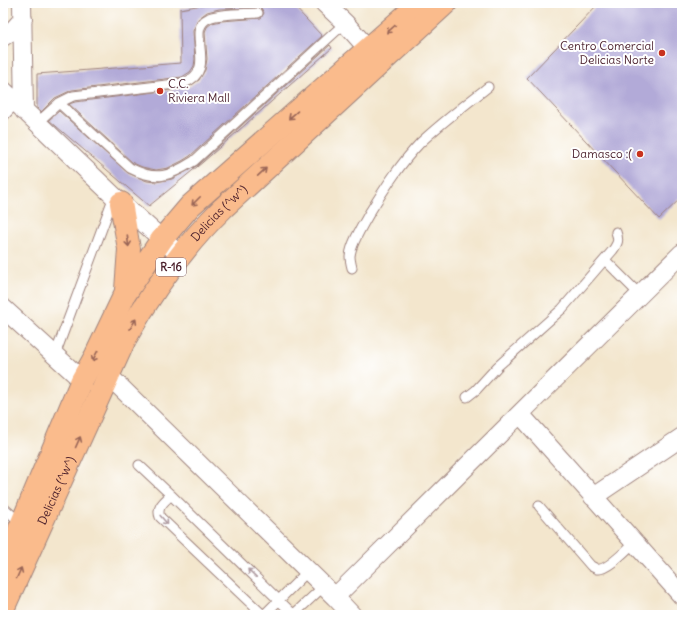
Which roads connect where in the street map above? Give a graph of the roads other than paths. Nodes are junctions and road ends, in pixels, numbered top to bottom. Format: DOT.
graph roads {
  1 [pos="324,3"];
  2 [pos="420,3"];
  3 [pos="446,3"];
  4 [pos="23,11"];
  5 [pos="258,13"];
  6 [pos="345,23"];
  7 [pos="3,37"];
  8 [pos="369,50"];
  9 [pos="488,87"];
  10 [pos="3,90"];
  11 [pos="59,103"];
  12 [pos="20,107"];
  13 [pos="3,117"];
  14 [pos="37,123"];
  15 [pos="118,199"];
  16 [pos="616,232"];
  17 [pos="162,239"];
  18 [pos="682,253"];
  19 [pos="180,255"];
  20 [pos="605,260"];
  21 [pos="352,268"];
  22 [pos="125,294"];
  23 [pos="640,295"];
  24 [pos="3,308"];
  25 [pos="55,355"];
  26 [pos="108,375"];
  27 [pos="82,380"];
  28 [pos="467,397"];
  29 [pos="520,414"];
  30 [pos="682,437"];
  31 [pos="139,465"];
  32 [pos="171,495"];
  33 [pos="593,497"];
  34 [pos="539,506"];
  35 [pos="3,507"];
  36 [pos="22,524"];
  37 [pos="634,543"];
  38 [pos="3,568"];
  39 [pos="308,571"];
  40 [pos="330,592"];
  41 [pos="681,592"];
  42 [pos="280,600"];
  43 [pos="3,608"];
  44 [pos="264,615"];
  45 [pos="294,615"];
  46 [pos="352,615"];
  1 -- 6 [label="street"];
  2 -- 8 [label="main road, Delicias (^w^) / R-16, one-way"];
  19 -- 3 [label="main road, Delicias (^w^) / R-16, one-way"];
  4 -- 7 [label="street"];
  4 -- 12 [label="street"];
  5 -- 11 [label="lane"];
  6 -- 8 [label="street"];
  6 -- 11 [label="lane"];
  8 -- 17 [label="main road, Delicias (^w^) / R-16, one-way"];
  9 -- 21 [label="lane"];
  10 -- 12 [label="street"];
  11 -- 14 [label="lane"];
  12 -- 13 [label="lane"];
  12 -- 14 [label="street"];
  14 -- 15 [label="street"];
  15 -- 17 [label="street"];
  15 -- 22 [label="main road, one-way"];
  15 -- 25 [label="lane"];
  16 -- 20 [label="lane"];
  17 -- 19 [label="street"];
  17 -- 22 [label="main road, Delicias (^w^) / R-16"];
  18 -- 23 [label="street"];
  26 -- 19 [label="main road, Delicias (^w^) / R-16, one-way"];
  20 -- 23 [label="lane"];
  20 -- 28 [label="lane"];
  22 -- 27 [label="main road, Delicias (^w^) / R-16, one-way"];
  23 -- 29 [label="street"];
  24 -- 25 [label="street"];
  25 -- 27 [label="street"];
  26 -- 39 [label="street"];
  43 -- 26 [label="main road, Delicias (^w^) / R-16, one-way"];
  27 -- 36 [label="main road, Delicias (^w^) / R-16"];
  29 -- 33 [label="street"];
  29 -- 40 [label="street"];
  30 -- 33 [label="street"];
  31 -- 32 [label="lane"];
  42 -- 32 [label="lane, one-way"];
  32 -- 44 [label="lane, one-way"];
  33 -- 37 [label="street"];
  34 -- 37 [label="lane"];
  35 -- 36 [label="lane"];
  36 -- 38 [label="main road, Delicias (^w^) / R-16"];
  37 -- 41 [label="street"];
  39 -- 40 [label="street"];
  39 -- 42 [label="lane"];
  40 -- 45 [label="lane"];
  40 -- 46 [label="street"];
  42 -- 44 [label="lane"];
  42 -- 45 [label="lane"];
}
